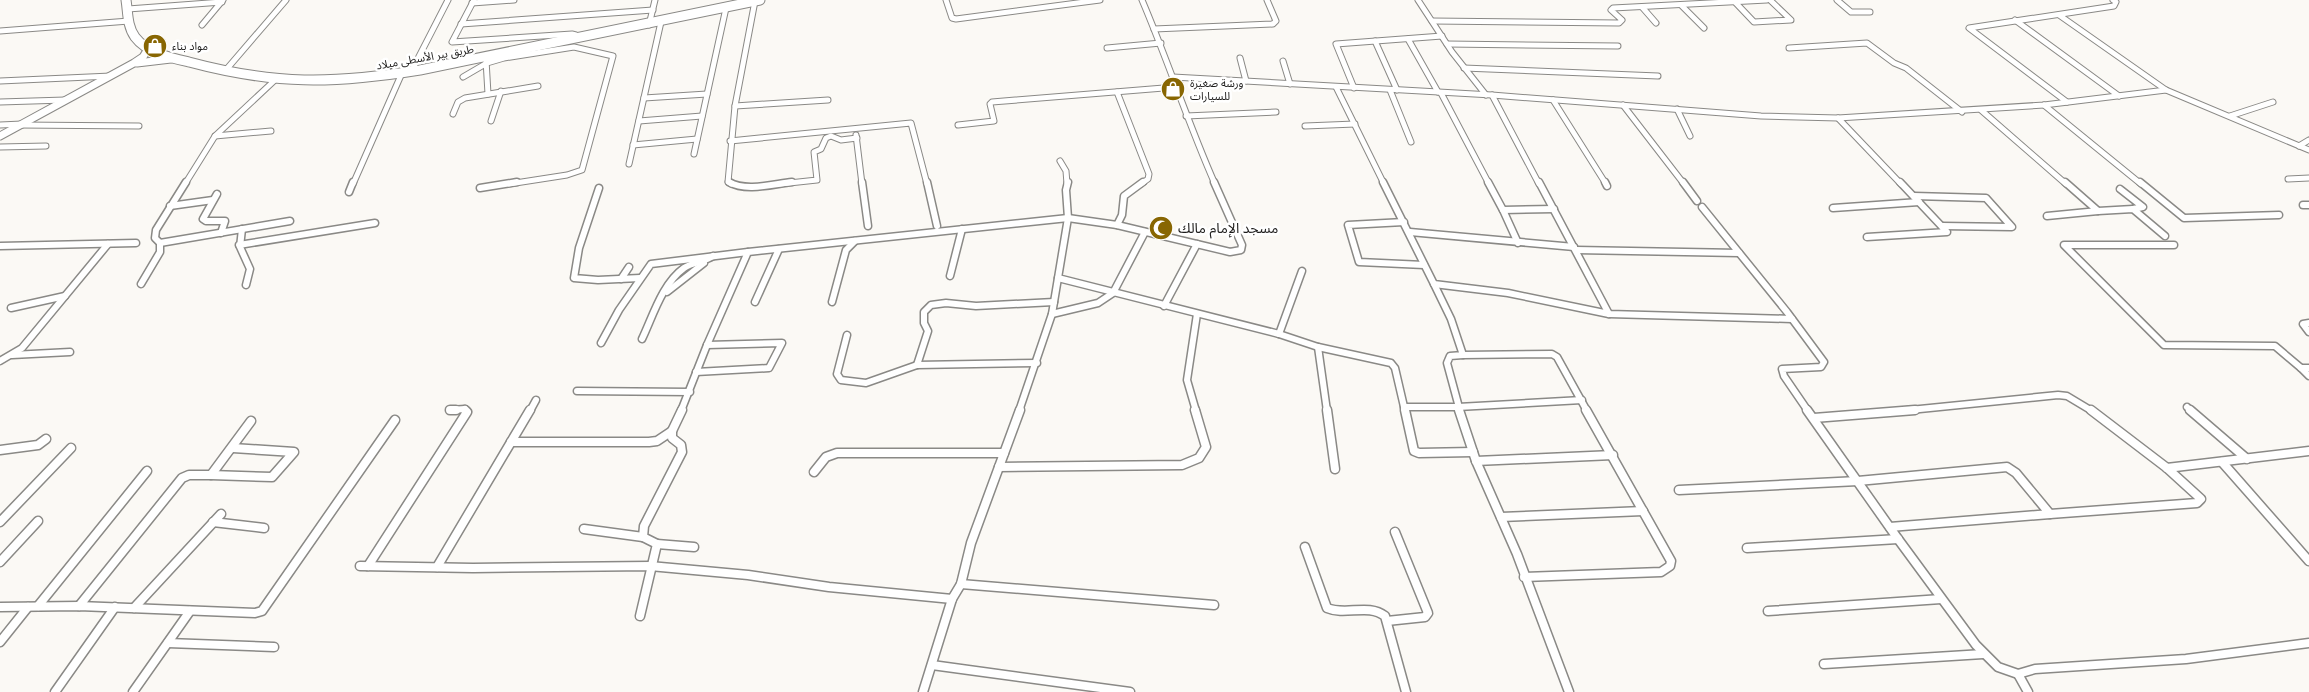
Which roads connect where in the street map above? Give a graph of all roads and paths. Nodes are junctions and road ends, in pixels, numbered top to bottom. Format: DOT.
graph roads {
  1 [pos="126,0"];
  2 [pos="286,0"];
  3 [pos="448,0"];
  4 [pos="514,0"];
  5 [pos="655,0"];
  6 [pos="946,0"];
  7 [pos="1100,0"];
  8 [pos="1142,0"];
  9 [pos="1267,0"];
  10 [pos="1418,0"];
  11 [pos="1769,0"];
  12 [pos="1837,0"];
  13 [pos="2113,0"];
  14 [pos="222,1"];
  15 [pos="753,1"];
  16 [pos="473,2"];
  17 [pos="1734,2"];
  18 [pos="1681,4"];
  19 [pos="1642,7"];
  20 [pos="726,8"];
  21 [pos="128,9"];
  22 [pos="653,10"];
  23 [pos="1870,12"];
  24 [pos="2059,15"];
  25 [pos="2015,20"];
  26 [pos="129,21"];
  27 [pos="1432,21"];
  28 [pos="660,22"];
  29 [pos="461,24"];
  30 [pos="649,24"];
  31 [pos="1656,24"];
  32 [pos="202,25"];
  33 [pos="1704,28"];
  34 [pos="1154,29"];
  35 [pos="0,31"];
  36 [pos="1442,36"];
  37 [pos="1408,39"];
  38 [pos="578,40"];
  39 [pos="1374,41"];
  40 [pos="1161,43"];
  41 [pos="1447,44"];
  42 [pos="1618,46"];
  43 [pos="1107,48"];
  44 [pos="1789,48"];
  45 [pos="148,49"];
  46 [pos="1240,58"];
  47 [pos="175,59"];
  48 [pos="487,60"];
  49 [pos="1283,61"];
  50 [pos="134,63"];
  51 [pos="1464,68"];
  52 [pos="225,71"];
  53 [pos="406,73"];
  54 [pos="111,76"];
  55 [pos="1173,76"];
  56 [pos="1658,76"];
  57 [pos="463,77"];
  58 [pos="275,80"];
  59 [pos="0,81"];
  60 [pos="1246,81"];
  61 [pos="1290,84"];
  62 [pos="538,86"];
  63 [pos="1176,87"];
  64 [pos="1336,87"];
  65 [pos="1354,88"];
  66 [pos="1390,90"];
  67 [pos="1397,90"];
  68 [pos="2166,90"];
  69 [pos="501,91"];
  70 [pos="1117,92"];
  71 [pos="1439,93"];
  72 [pos="488,94"];
  73 [pos="707,94"];
  74 [pos="1489,95"];
  75 [pos="2119,96"];
  76 [pos="644,98"];
  77 [pos="65,100"];
  78 [pos="828,100"];
  79 [pos="1553,100"];
  80 [pos="0,102"];
  81 [pos="2067,102"];
  82 [pos="2273,102"];
  83 [pos="1622,105"];
  84 [pos="2044,105"];
  85 [pos="735,106"];
  86 [pos="1677,109"];
  87 [pos="1981,110"];
  88 [pos="1276,112"];
  89 [pos="1962,112"];
  90 [pos="453,114"];
  91 [pos="702,116"];
  92 [pos="1186,116"];
  93 [pos="2230,116"];
  94 [pos="1838,118"];
  95 [pos="491,121"];
  96 [pos="639,121"];
  97 [pos="0,124"];
  98 [pos="20,124"];
  99 [pos="1355,124"];
  100 [pos="139,126"];
  101 [pos="958,126"];
  102 [pos="1305,126"];
  103 [pos="855,128"];
  104 [pos="272,131"];
  105 [pos="0,136"];
  106 [pos="215,136"];
  107 [pos="1690,136"];
  108 [pos="857,138"];
  109 [pos="697,140"];
  110 [pos="2309,140"];
  111 [pos="730,141"];
  112 [pos="1411,142"];
  113 [pos="633,145"];
  114 [pos="46,146"];
  115 [pos="2299,146"];
  116 [pos="0,147"];
  117 [pos="2309,150"];
  118 [pos="694,154"];
  119 [pos="1060,161"];
  120 [pos="629,164"];
  121 [pos="2309,178"];
  122 [pos="2288,179"];
  123 [pos="1606,186"];
  124 [pos="480,188"];
  125 [pos="599,188"];
  126 [pos="2120,189"];
  127 [pos="349,192"];
  128 [pos="1914,196"];
  129 [pos="1919,202"];
  130 [pos="170,206"];
  131 [pos="1833,208"];
  132 [pos="1554,209"];
  133 [pos="2133,209"];
  134 [pos="1503,210"];
  135 [pos="2098,211"];
  136 [pos="2279,215"];
  137 [pos="2047,216"];
  138 [pos="1068,218"];
  139 [pos="290,221"];
  140 [pos="1404,222"];
  141 [pos="375,223"];
  142 [pos="1117,225"];
  143 [pos="868,226"];
  144 [pos="937,226"];
  145 [pos="1942,226"];
  146 [pos="242,229"];
  147 [pos="962,229"];
  148 [pos="1145,232"];
  149 [pos="1410,232"];
  150 [pos="221,233"];
  151 [pos="2165,236"];
  152 [pos="1867,237"];
  153 [pos="855,240"];
  154 [pos="1518,242"];
  155 [pos="136,243"];
  156 [pos="160,243"];
  157 [pos="108,244"];
  158 [pos="1197,244"];
  159 [pos="239,245"];
  160 [pos="2174,245"];
  161 [pos="0,246"];
  162 [pos="779,249"];
  163 [pos="1575,249"];
  164 [pos="748,252"];
  165 [pos="1739,252"];
  166 [pos="714,256"];
  167 [pos="1424,265"];
  168 [pos="629,267"];
  169 [pos="1302,271"];
  170 [pos="950,276"];
  171 [pos="640,278"];
  172 [pos="1058,278"];
  173 [pos="621,279"];
  174 [pos="141,284"];
  175 [pos="1434,284"];
  176 [pos="246,285"];
  177 [pos="1112,293"];
  178 [pos="65,296"];
  179 [pos="755,302"];
  180 [pos="832,302"];
  181 [pos="1054,302"];
  182 [pos="1164,306"];
  183 [pos="11,308"];
  184 [pos="1052,314"];
  185 [pos="1197,314"];
  186 [pos="1609,314"];
  187 [pos="1792,318"];
  188 [pos="2309,323"];
  189 [pos="2309,332"];
  190 [pos="1279,334"];
  191 [pos="846,335"];
  192 [pos="642,339"];
  193 [pos="601,343"];
  194 [pos="706,346"];
  195 [pos="1318,347"];
  196 [pos="70,352"];
  197 [pos="10,355"];
  198 [pos="1463,355"];
  199 [pos="0,361"];
  200 [pos="1037,363"];
  201 [pos="917,365"];
  202 [pos="2305,368"];
  203 [pos="696,372"];
  204 [pos="2309,376"];
  205 [pos="578,391"];
  206 [pos="690,392"];
  207 [pos="536,400"];
  208 [pos="1582,400"];
  209 [pos="1404,407"];
  210 [pos="1458,407"];
  211 [pos="2187,407"];
  212 [pos="450,410"];
  213 [pos="1814,418"];
  214 [pos="395,420"];
  215 [pos="252,421"];
  216 [pos="672,431"];
  217 [pos="46,439"];
  218 [pos="511,442"];
  219 [pos="71,448"];
  220 [pos="233,448"];
  221 [pos="0,450"];
  222 [pos="2309,451"];
  223 [pos="1473,452"];
  224 [pos="1004,453"];
  225 [pos="1613,455"];
  226 [pos="2247,459"];
  227 [pos="1476,461"];
  228 [pos="2222,462"];
  229 [pos="999,467"];
  230 [pos="2168,468"];
  231 [pos="1335,469"];
  232 [pos="147,471"];
  233 [pos="814,472"];
  234 [pos="211,475"];
  235 [pos="1858,481"];
  236 [pos="1679,490"];
  237 [pos="1643,511"];
  238 [pos="221,514"];
  239 [pos="2050,514"];
  240 [pos="1501,518"];
  241 [pos="38,521"];
  242 [pos="0,522"];
  243 [pos="213,522"];
  244 [pos="1890,527"];
  245 [pos="264,528"];
  246 [pos="584,529"];
  247 [pos="1395,532"];
  248 [pos="643,537"];
  249 [pos="1898,539"];
  250 [pos="657,544"];
  251 [pos="694,547"];
  252 [pos="1305,547"];
  253 [pos="1747,548"];
  254 [pos="2309,561"];
  255 [pos="0,562"];
  256 [pos="650,566"];
  257 [pos="437,567"];
  258 [pos="1524,577"];
  259 [pos="961,584"];
  260 [pos="952,599"];
  261 [pos="1941,599"];
  262 [pos="1214,605"];
  263 [pos="38,606"];
  264 [pos="79,606"];
  265 [pos="0,607"];
  266 [pos="28,607"];
  267 [pos="115,607"];
  268 [pos="134,608"];
  269 [pos="190,611"];
  270 [pos="1768,611"];
  271 [pos="640,616"];
  272 [pos="1387,621"];
  273 [pos="0,642"];
  274 [pos="168,643"];
  275 [pos="2309,643"];
  276 [pos="274,647"];
  277 [pos="1983,654"];
  278 [pos="1824,664"];
  279 [pos="932,665"];
  280 [pos="2018,674"];
  281 [pos="55,692"];
  282 [pos="133,692"];
  283 [pos="923,692"];
  284 [pos="1130,692"];
  285 [pos="1406,692"];
  286 [pos="1569,692"];
  287 [pos="2028,692"];
  1 -- 21 [label="main road, طريق بير الأسطى ميلاد"];
  2 -- 52 [label="street"];
  3 -- 53 [label="street"];
  4 -- 16 [label="street"];
  5 -- 22 [label="street"];
  6 -- 7 [label="street"];
  8 -- 34 [label="street"];
  9 -- 34 [label="street"];
  10 -- 27 [label="street"];
  11 -- 17 [label="street"];
  11 -- 17 [label="street"];
  12 -- 23 [label="street"];
  13 -- 24 [label="street"];
  14 -- 21 [label="street"];
  14 -- 32 [label="street"];
  15 -- 20 [label="main road, طريق بير الأسطى ميلاد"];
  15 -- 85 [label="street"];
  16 -- 29 [label="street"];
  17 -- 18 [label="street"];
  18 -- 19 [label="street"];
  18 -- 33 [label="street"];
  19 -- 27 [label="street"];
  19 -- 31 [label="street"];
  20 -- 28 [label="main road, طريق بير الأسطى ميلاد"];
  20 -- 73 [label="street"];
  21 -- 26 [label="main road, طريق بير الأسطى ميلاد"];
  22 -- 29 [label="street"];
  22 -- 30 [label="street"];
  24 -- 25 [label="street"];
  24 -- 68 [label="street"];
  25 -- 75 [label="street"];
  25 -- 81 [label="street"];
  26 -- 35 [label="street"];
  26 -- 45 [label="main road, طريق بير الأسطى ميلاد"];
  27 -- 36 [label="street"];
  28 -- 30 [label="main road, طريق بير الأسطى ميلاد"];
  28 -- 76 [label="street"];
  29 -- 38 [label="street"];
  30 -- 38 [label="main road, طريق بير الأسطى ميلاد"];
  34 -- 40 [label="street"];
  36 -- 37 [label="street"];
  36 -- 41 [label="street"];
  37 -- 39 [label="street"];
  37 -- 71 [label="street"];
  38 -- 48 [label="main road, طريق بير الأسطى ميلاد"];
  39 -- 65 [label="street"];
  39 -- 67 [label="street"];
  40 -- 43 [label="street"];
  40 -- 55 [label="street"];
  41 -- 42 [label="street"];
  41 -- 51 [label="street"];
  44 -- 89 [label="street"];
  45 -- 47 [label="main road, طريق بير الأسطى ميلاد"];
  45 -- 50 [label="street"];
  46 -- 60 [label="street"];
  47 -- 50 [label="street"];
  47 -- 52 [label="main road, طريق بير الأسطى ميلاد"];
  48 -- 53 [label="main road, طريق بير الأسطى ميلاد"];
  48 -- 57 [label="street"];
  48 -- 72 [label="street"];
  48 -- 124 [label="street"];
  49 -- 61 [label="street"];
  50 -- 54 [label="street"];
  51 -- 56 [label="street"];
  51 -- 74 [label="street"];
  52 -- 58 [label="main road, طريق بير الأسطى ميلاد"];
  53 -- 58 [label="main road, طريق بير الأسطى ميلاد"];
  53 -- 127 [label="street"];
  54 -- 59 [label="street"];
  54 -- 77 [label="street"];
  55 -- 60 [label="street"];
  55 -- 63 [label="street"];
  58 -- 106 [label="street"];
  60 -- 61 [label="street"];
  61 -- 64 [label="street"];
  62 -- 69 [label="street"];
  63 -- 70 [label="street"];
  63 -- 92 [label="street"];
  64 -- 65 [label="street"];
  64 -- 99 [label="street"];
  65 -- 66 [label="street"];
  66 -- 67 [label="street"];
  66 -- 112 [label="street"];
  67 -- 71 [label="street"];
  68 -- 75 [label="street"];
  68 -- 93 [label="street"];
  69 -- 72 [label="street"];
  69 -- 95 [label="street"];
  70 -- 101 [label="street"];
  70 -- 142 [label="street"];
  71 -- 74 [label="street"];
  71 -- 134 [label="street"];
  72 -- 90 [label="street"];
  73 -- 76 [label="street"];
  73 -- 91 [label="street"];
  74 -- 79 [label="street"];
  74 -- 132 [label="street"];
  75 -- 81 [label="street"];
  76 -- 96 [label="street"];
  77 -- 80 [label="street"];
  77 -- 98 [label="street"];
  78 -- 85 [label="street"];
  79 -- 83 [label="street"];
  79 -- 123 [label="street"];
  81 -- 84 [label="street"];
  82 -- 93 [label="street"];
  83 -- 86 [label="street"];
  83 -- 165 [label="street"];
  84 -- 87 [label="street"];
  84 -- 136 [label="street"];
  85 -- 111 [label="street"];
  86 -- 94 [label="street"];
  86 -- 107 [label="street"];
  87 -- 89 [label="street"];
  87 -- 135 [label="street"];
  88 -- 92 [label="street"];
  89 -- 94 [label="street"];
  91 -- 96 [label="street"];
  91 -- 109 [label="street"];
  92 -- 158 [label="street"];
  93 -- 115 [label="street"];
  94 -- 128 [label="street"];
  96 -- 113 [label="street"];
  97 -- 98 [label="street"];
  98 -- 100 [label="street"];
  98 -- 105 [label="street"];
  99 -- 102 [label="street"];
  99 -- 140 [label="street"];
  103 -- 108 [label="street"];
  103 -- 111 [label="street"];
  103 -- 144 [label="street"];
  104 -- 106 [label="street"];
  106 -- 130 [label="street"];
  108 -- 111 [label="street"];
  108 -- 143 [label="street"];
  109 -- 113 [label="street"];
  109 -- 118 [label="street"];
  110 -- 115 [label="street"];
  113 -- 120 [label="street"];
  114 -- 116 [label="street"];
  115 -- 117 [label="street"];
  119 -- 138 [label="street"];
  121 -- 122 [label="street"];
  125 -- 173 [label="street"];
  126 -- 133 [label="street"];
  128 -- 129 [label="street"];
  128 -- 145 [label="street"];
  129 -- 131 [label="street"];
  129 -- 145 [label="street"];
  130 -- 150 [label="street"];
  130 -- 156 [label="street"];
  132 -- 134 [label="street"];
  132 -- 163 [label="street"];
  133 -- 135 [label="street"];
  133 -- 151 [label="street"];
  134 -- 154 [label="street"];
  135 -- 137 [label="street"];
  138 -- 142 [label="street"];
  138 -- 147 [label="street"];
  138 -- 172 [label="street"];
  139 -- 146 [label="street"];
  140 -- 149 [label="street"];
  140 -- 167 [label="street"];
  141 -- 159 [label="street"];
  142 -- 148 [label="street"];
  145 -- 152 [label="street"];
  146 -- 150 [label="street"];
  146 -- 159 [label="street"];
  147 -- 153 [label="street"];
  147 -- 170 [label="street"];
  148 -- 158 [label="street"];
  148 -- 177 [label="street"];
  149 -- 154 [label="street"];
  149 -- 167 [label="street"];
  150 -- 156 [label="street"];
  153 -- 162 [label="street"];
  153 -- 180 [label="street"];
  154 -- 163 [label="street"];
  155 -- 157 [label="street"];
  156 -- 174 [label="street"];
  157 -- 161 [label="street"];
  157 -- 178 [label="street"];
  158 -- 182 [label="street"];
  159 -- 176 [label="street"];
  160 -- 202 [label="street"];
  162 -- 164 [label="street"];
  162 -- 179 [label="street"];
  163 -- 165 [label="street"];
  163 -- 186 [label="street"];
  164 -- 166 [label="street"];
  164 -- 194 [label="street"];
  165 -- 187 [label="street"];
  166 -- 171 [label="street"];
  166 -- 192 [label="street"];
  167 -- 175 [label="street"];
  168 -- 173 [label="street"];
  169 -- 190 [label="street"];
  171 -- 173 [label="street"];
  171 -- 193 [label="street"];
  172 -- 177 [label="street"];
  172 -- 181 [label="street"];
  175 -- 186 [label="street"];
  175 -- 198 [label="street"];
  177 -- 182 [label="street"];
  177 -- 184 [label="street"];
  178 -- 183 [label="street"];
  178 -- 197 [label="street"];
  181 -- 184 [label="street"];
  181 -- 201 [label="street"];
  182 -- 185 [label="street"];
  184 -- 200 [label="street"];
  185 -- 190 [label="street"];
  185 -- 229 [label="street"];
  186 -- 187 [label="street"];
  187 -- 213 [label="street"];
  188 -- 189 [label="street"];
  190 -- 195 [label="street"];
  191 -- 201 [label="street"];
  194 -- 203 [label="street"];
  194 -- 203 [label="street"];
  195 -- 209 [label="street"];
  195 -- 231 [label="street"];
  196 -- 197 [label="street"];
  197 -- 199 [label="street"];
  198 -- 208 [label="street"];
  198 -- 210 [label="street"];
  200 -- 201 [label="street"];
  200 -- 224 [label="street"];
  202 -- 204 [label="street"];
  203 -- 206 [label="street"];
  205 -- 206 [label="street"];
  206 -- 216 [label="street"];
  207 -- 218 [label="street"];
  208 -- 210 [label="street"];
  208 -- 225 [label="street"];
  209 -- 210 [label="street"];
  209 -- 223 [label="street"];
  210 -- 223 [label="street"];
  211 -- 226 [label="street"];
  212 -- 257 [label="street"];
  213 -- 230 [label="street"];
  213 -- 235 [label="street"];
  214 -- 269 [label="street"];
  215 -- 220 [label="street"];
  216 -- 218 [label="street"];
  216 -- 248 [label="street"];
  217 -- 221 [label="street"];
  218 -- 257 [label="street"];
  219 -- 242 [label="street"];
  220 -- 234 [label="street"];
  220 -- 234 [label="street"];
  222 -- 226 [label="street"];
  223 -- 227 [label="street"];
  224 -- 229 [label="street"];
  224 -- 233 [label="street"];
  225 -- 227 [label="street"];
  225 -- 237 [label="street"];
  226 -- 228 [label="street"];
  227 -- 240 [label="street"];
  228 -- 230 [label="street"];
  228 -- 254 [label="street"];
  229 -- 259 [label="street"];
  230 -- 239 [label="street"];
  232 -- 263 [label="street"];
  234 -- 264 [label="street"];
  235 -- 236 [label="street"];
  235 -- 239 [label="street"];
  235 -- 244 [label="street"];
  237 -- 240 [label="street"];
  237 -- 258 [label="street"];
  238 -- 243 [label="street"];
  239 -- 244 [label="street"];
  240 -- 258 [label="street"];
  241 -- 255 [label="street"];
  243 -- 245 [label="street"];
  243 -- 268 [label="street"];
  244 -- 249 [label="street"];
  246 -- 248 [label="street"];
  247 -- 272 [label="street"];
  248 -- 250 [label="street"];
  249 -- 253 [label="street"];
  249 -- 261 [label="street"];
  250 -- 251 [label="street"];
  250 -- 256 [label="street"];
  252 -- 272 [label="street"];
  256 -- 257 [label="street"];
  256 -- 260 [label="street"];
  256 -- 271 [label="street"];
  258 -- 286 [label="street"];
  259 -- 260 [label="street"];
  259 -- 262 [label="street"];
  260 -- 279 [label="street"];
  261 -- 270 [label="street"];
  261 -- 277 [label="street"];
  263 -- 264 [label="street"];
  263 -- 266 [label="street"];
  264 -- 267 [label="street"];
  265 -- 266 [label="street"];
  266 -- 273 [label="street"];
  267 -- 268 [label="street"];
  267 -- 281 [label="street"];
  268 -- 269 [label="street"];
  269 -- 274 [label="street"];
  272 -- 285 [label="street"];
  274 -- 276 [label="street"];
  274 -- 282 [label="street"];
  275 -- 280 [label="street"];
  277 -- 278 [label="street"];
  277 -- 280 [label="street"];
  279 -- 283 [label="street"];
  279 -- 284 [label="street"];
  280 -- 287 [label="street"];
}
